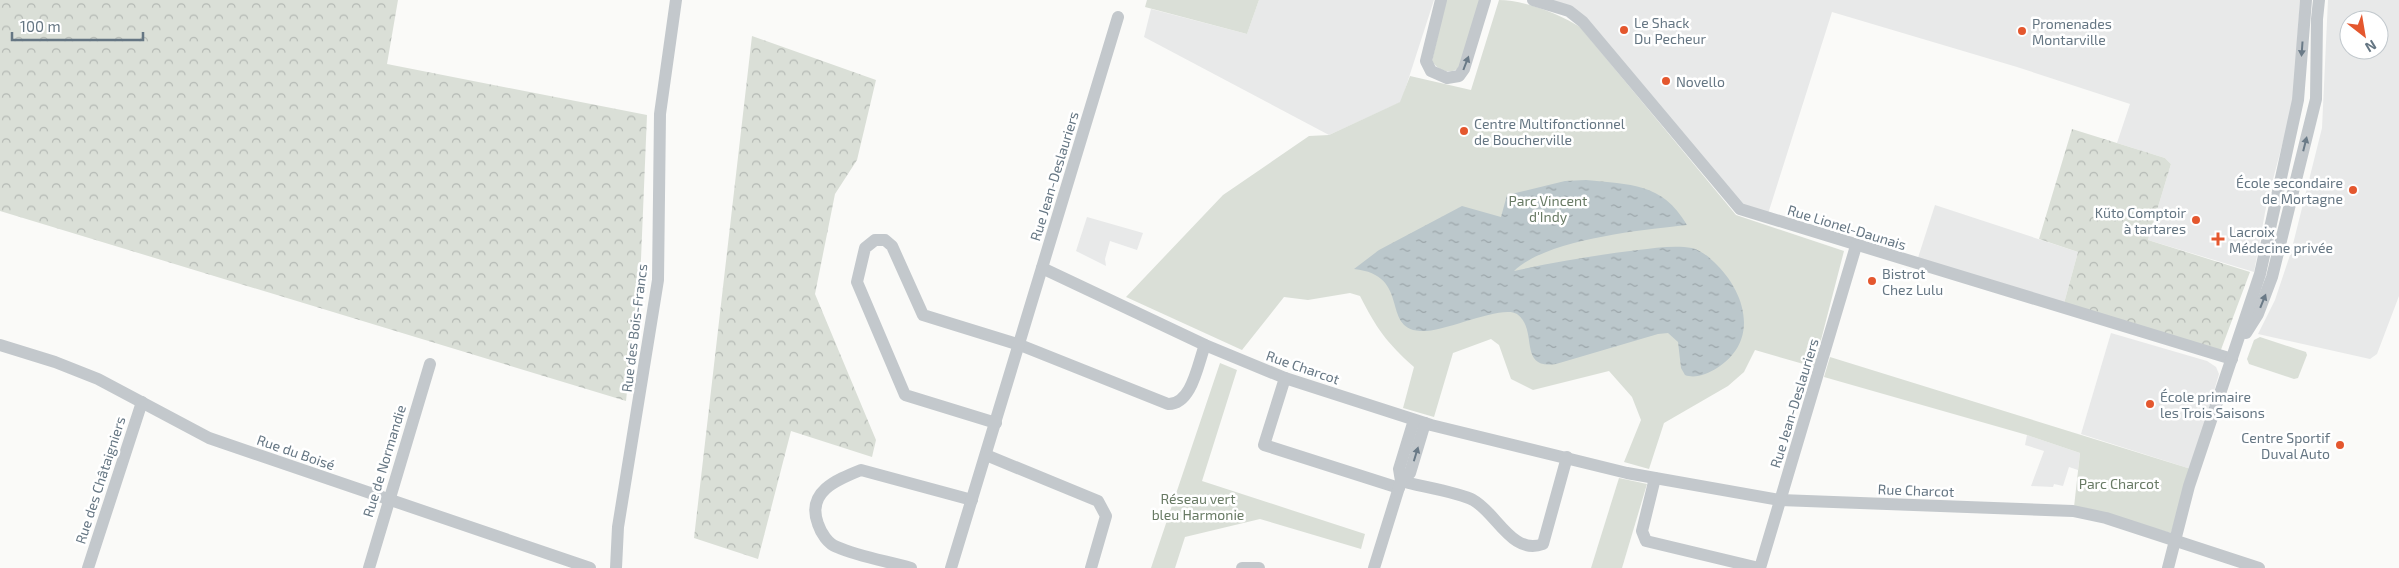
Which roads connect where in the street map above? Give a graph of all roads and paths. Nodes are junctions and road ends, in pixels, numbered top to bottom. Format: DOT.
graph roads {
  1 [pos="676,0"];
  2 [pos="1441,0"];
  3 [pos="1485,0"];
  4 [pos="1533,0"];
  5 [pos="2306,0"];
  6 [pos="2319,0"];
  7 [pos="1118,17"];
  8 [pos="1856,246"];
  9 [pos="1042,268"];
  10 [pos="0,345"];
  11 [pos="1020,345"];
  12 [pos="1205,345"];
  13 [pos="2232,359"];
  14 [pos="430,364"];
  15 [pos="1285,378"];
  16 [pos="142,402"];
  17 [pos="1420,421"];
  18 [pos="996,423"];
  19 [pos="986,456"];
  20 [pos="1567,457"];
  21 [pos="1655,478"];
  22 [pos="1400,485"];
  23 [pos="388,499"];
  24 [pos="972,500"];
  25 [pos="1780,500"];
  26 [pos="2173,541"];
  27 [pos="88,568"];
  28 [pos="369,568"];
  29 [pos="590,568"];
  30 [pos="616,568"];
  31 [pos="911,568"];
  32 [pos="951,568"];
  33 [pos="1091,568"];
  34 [pos="1242,568"];
  35 [pos="1258,568"];
  36 [pos="1374,568"];
  37 [pos="1760,568"];
  38 [pos="2168,568"];
  39 [pos="2260,568"];
  1 -- 30 [label="street, Rue des Bois-Francs"];
  2 -- 3 [label="street, one-way"];
  4 -- 8 [label="street, Rue Lionel-Daunais"];
  5 -- 13 [label="street, one-way"];
  13 -- 6 [label="street, one-way"];
  7 -- 9 [label="street, Rue Jean-Deslauriers"];
  8 -- 13 [label="street, Rue Lionel-Daunais"];
  8 -- 25 [label="street, Rue Jean-Deslauriers"];
  9 -- 11 [label="street, Rue Jean-Deslauriers"];
  9 -- 12 [label="street, Rue Charcot"];
  10 -- 16 [label="street, Rue du Boisé"];
  11 -- 12 [label="street"];
  11 -- 18 [label="street, Rue Jean-Deslauriers"];
  11 -- 18 [label="street"];
  12 -- 15 [label="street, Rue Charcot"];
  13 -- 26 [label="street"];
  14 -- 23 [label="street, Rue de Normandie"];
  15 -- 17 [label="street, Rue Charcot"];
  15 -- 22 [label="street"];
  16 -- 23 [label="street, Rue du Boisé"];
  16 -- 27 [label="street, Rue des Châtaigniers"];
  17 -- 20 [label="street, Rue Charcot"];
  17 -- 22 [label="street"];
  18 -- 19 [label="street, Rue Jean-Deslauriers"];
  19 -- 24 [label="street, Rue Jean-Deslauriers"];
  19 -- 33 [label="street"];
  20 -- 21 [label="street, Rue Charcot"];
  20 -- 22 [label="street"];
  21 -- 25 [label="street, Rue Charcot"];
  21 -- 37 [label="street"];
  22 -- 36 [label="street"];
  23 -- 28 [label="street, Rue de Normandie"];
  23 -- 29 [label="street, Rue du Boisé"];
  24 -- 31 [label="street"];
  24 -- 32 [label="street, Rue Jean-Deslauriers"];
  25 -- 26 [label="street, Rue Charcot"];
  25 -- 37 [label="street, Rue Jean-Deslauriers"];
  26 -- 38 [label="street"];
  26 -- 39 [label="street, Rue Charcot"];
  34 -- 35 [label="street"];
}
